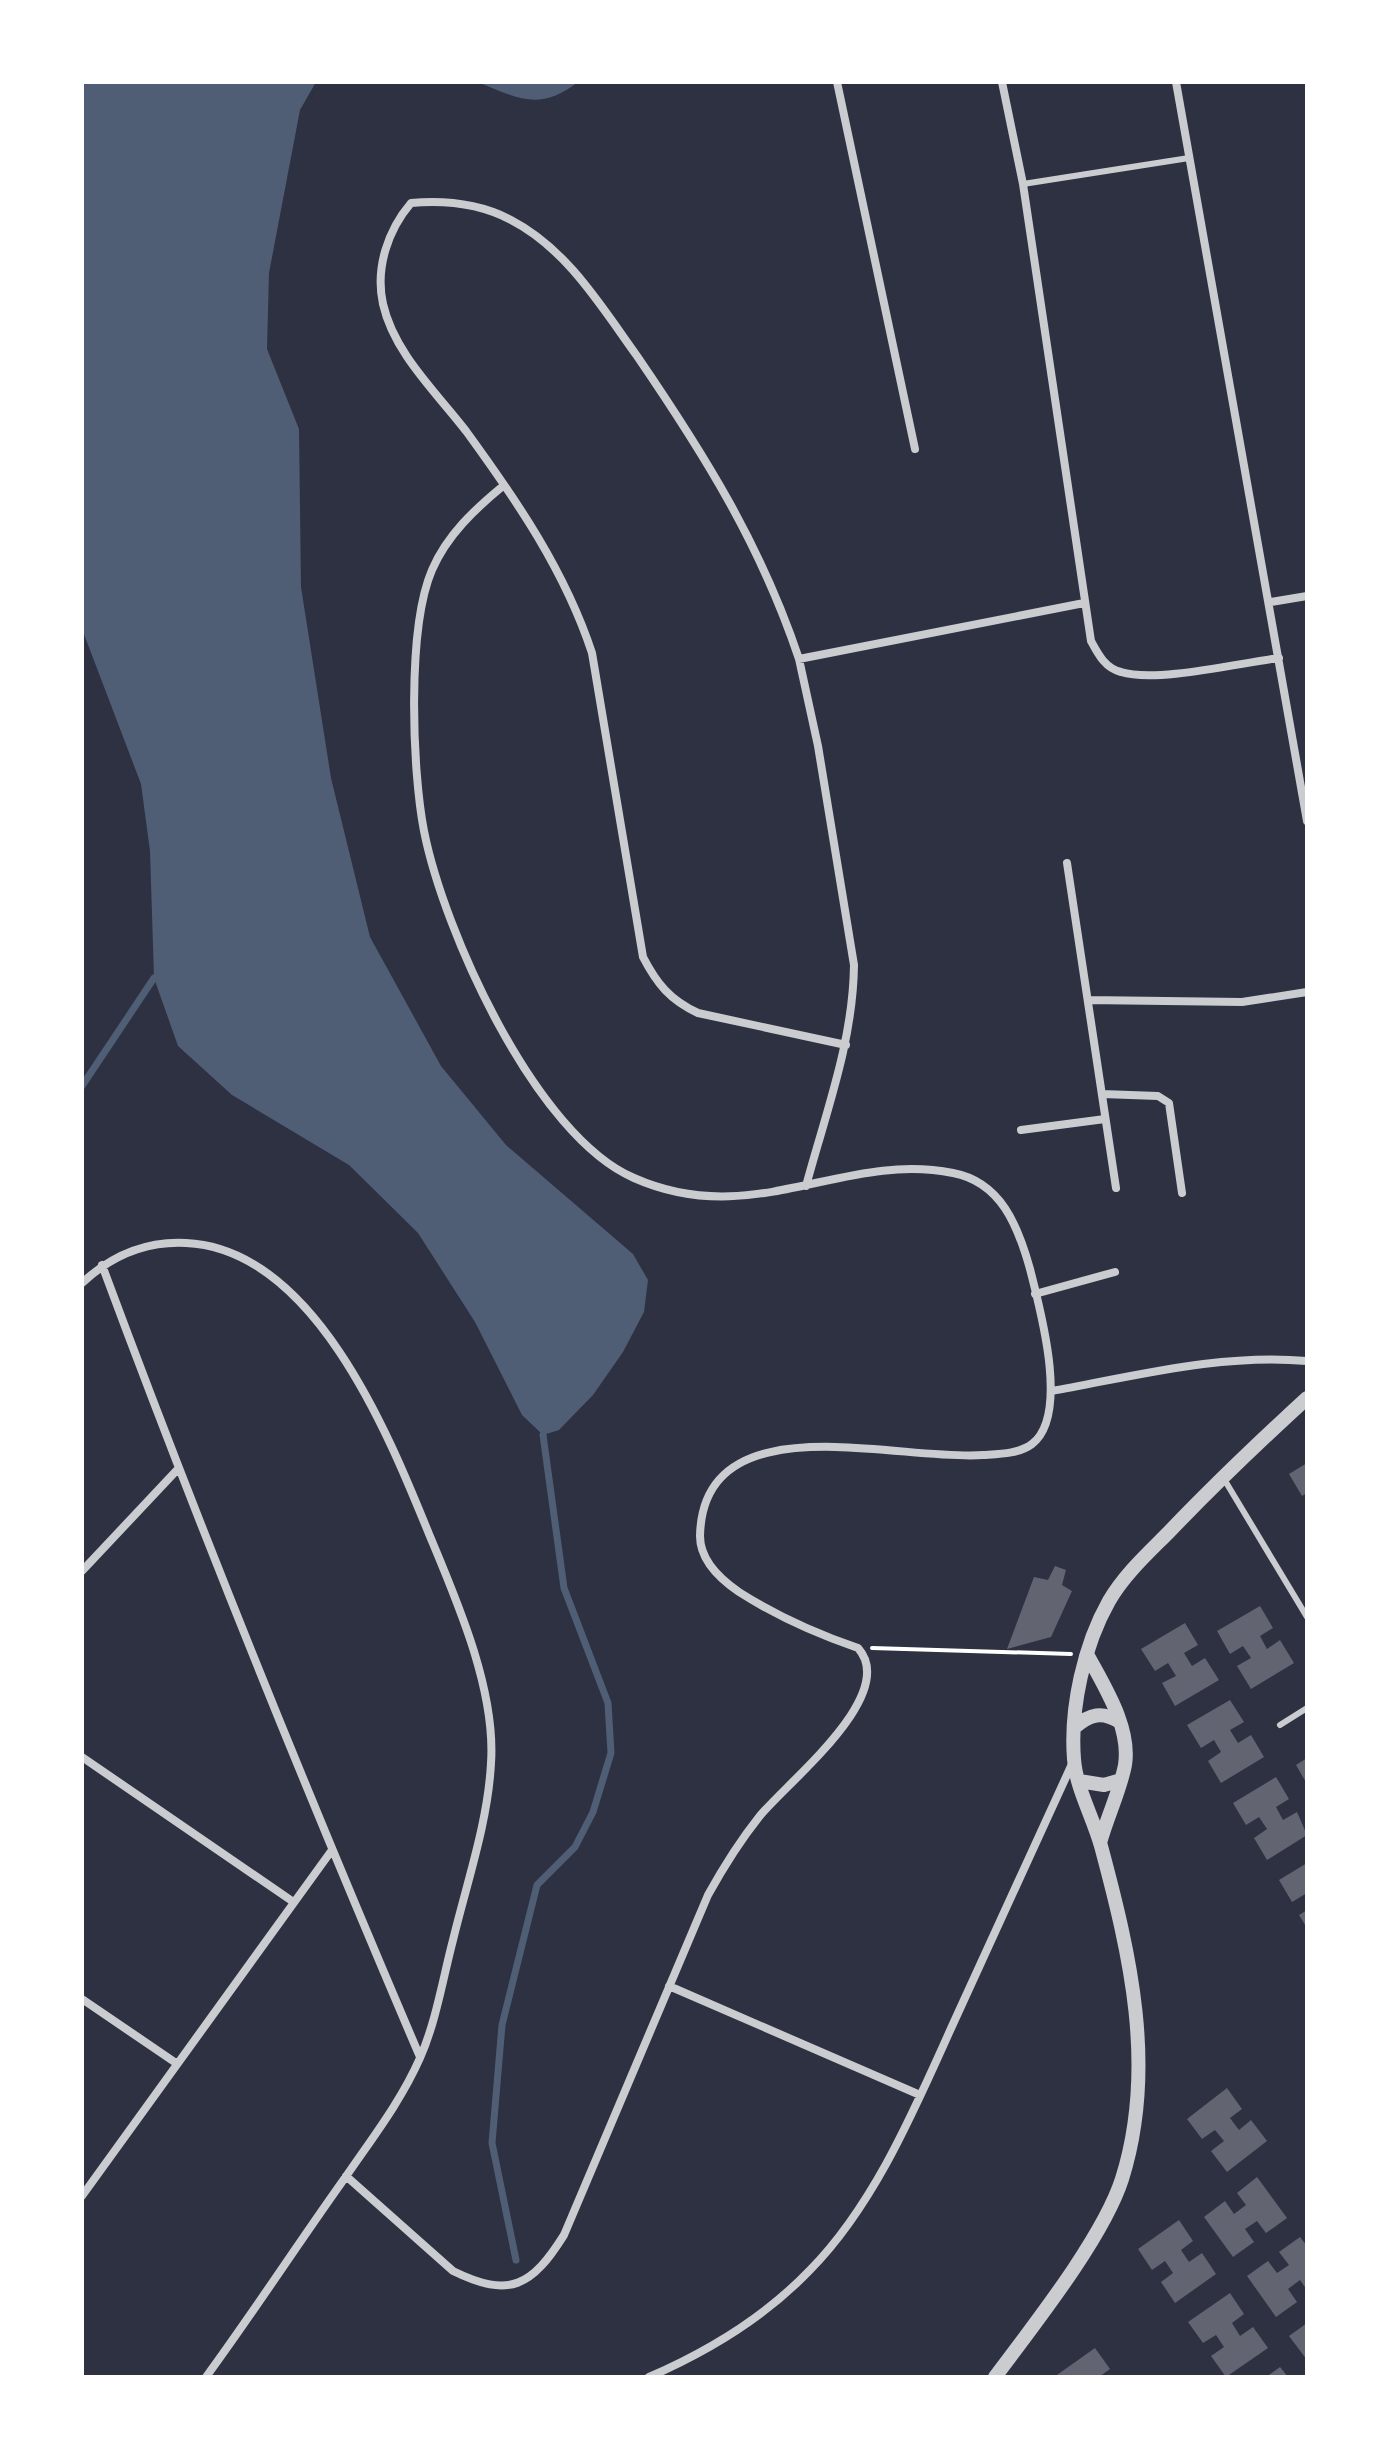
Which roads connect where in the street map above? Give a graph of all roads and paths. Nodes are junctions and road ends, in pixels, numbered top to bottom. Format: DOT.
graph roads {
  1 [pos="837,82"];
  2 [pos="1002,82"];
  3 [pos="1176,82"];
  4 [pos="1189,158"];
  5 [pos="1023,184"];
  6 [pos="915,449"];
  7 [pos="503,486"];
  8 [pos="1307,596"];
  9 [pos="1271,602"];
  10 [pos="1084,603"];
  11 [pos="1279,658"];
  12 [pos="799,659"];
  13 [pos="1307,821"];
  14 [pos="1067,863"];
  15 [pos="1307,992"];
  16 [pos="1088,1000"];
  17 [pos="846,1045"];
  18 [pos="1102,1094"];
  19 [pos="1105,1119"];
  20 [pos="1021,1130"];
  21 [pos="806,1186"];
  22 [pos="1116,1188"];
  23 [pos="1182,1193"];
  24 [pos="102,1265"];
  25 [pos="1115,1272"];
  26 [pos="82,1283"];
  27 [pos="1035,1294"];
  28 [pos="1307,1361"];
  29 [pos="1052,1391"];
  30 [pos="1307,1398"];
  31 [pos="177,1470"];
  32 [pos="1222,1476"];
  33 [pos="82,1571"];
  34 [pos="1307,1617"];
  35 [pos="858,1648"];
  36 [pos="1087,1654"];
  37 [pos="1307,1708"];
  38 [pos="1120,1722"];
  39 [pos="1280,1725"];
  40 [pos="1075,1727"];
  41 [pos="82,1757"];
  42 [pos="1074,1760"];
  43 [pos="1121,1780"];
  44 [pos="1079,1781"];
  45 [pos="1100,1843"];
  46 [pos="332,1850"];
  47 [pos="292,1901"];
  48 [pos="669,1986"];
  49 [pos="82,1999"];
  50 [pos="420,2057"];
  51 [pos="176,2063"];
  52 [pos="920,2095"];
  53 [pos="346,2176"];
  54 [pos="82,2196"];
  55 [pos="670,2372"];
  56 [pos="206,2377"];
  57 [pos="649,2377"];
  58 [pos="995,2377"];
  1 -- 6 [label="street"];
  2 -- 5 [label="street"];
  3 -- 4 [label="street"];
  4 -- 5 [label="lane"];
  4 -- 9 [label="street"];
  5 -- 10 [label="street"];
  7 -- 12 [label="street"];
  7 -- 17 [label="street"];
  7 -- 21 [label="street"];
  8 -- 9 [label="street"];
  9 -- 11 [label="street"];
  10 -- 11 [label="street"];
  10 -- 12 [label="street"];
  11 -- 13 [label="street"];
  12 -- 17 [label="street"];
  14 -- 16 [label="street"];
  15 -- 16 [label="street"];
  16 -- 18 [label="street"];
  17 -- 21 [label="street"];
  18 -- 19 [label="street"];
  18 -- 23 [label="street"];
  19 -- 20 [label="street"];
  19 -- 22 [label="street"];
  21 -- 27 [label="street"];
  24 -- 26 [label="street"];
  24 -- 31 [label="street"];
  24 -- 50 [label="street"];
  25 -- 27 [label="street"];
  27 -- 29 [label="street"];
  28 -- 29 [label="street"];
  29 -- 35 [label="street"];
  30 -- 32 [label="street"];
  31 -- 33 [label="street"];
  31 -- 46 [label="street"];
  32 -- 34 [label="lane"];
  32 -- 36 [label="street"];
  35 -- 36 [label="path"];
  35 -- 48 [label="street"];
  36 -- 38 [label="street"];
  36 -- 40 [label="street"];
  37 -- 39 [label="lane"];
  38 -- 40 [label="street"];
  38 -- 43 [label="street"];
  40 -- 42 [label="street"];
  41 -- 47 [label="street"];
  42 -- 44 [label="street"];
  42 -- 52 [label="street"];
  43 -- 44 [label="street"];
  43 -- 45 [label="street"];
  44 -- 45 [label="street"];
  45 -- 58 [label="street"];
  46 -- 47 [label="street"];
  46 -- 50 [label="street"];
  47 -- 51 [label="street"];
  48 -- 52 [label="street"];
  48 -- 53 [label="street"];
  49 -- 51 [label="street"];
  50 -- 53 [label="street"];
  51 -- 54 [label="street"];
  52 -- 55 [label="street"];
  53 -- 56 [label="street"];
  55 -- 57 [label="street"];
}
